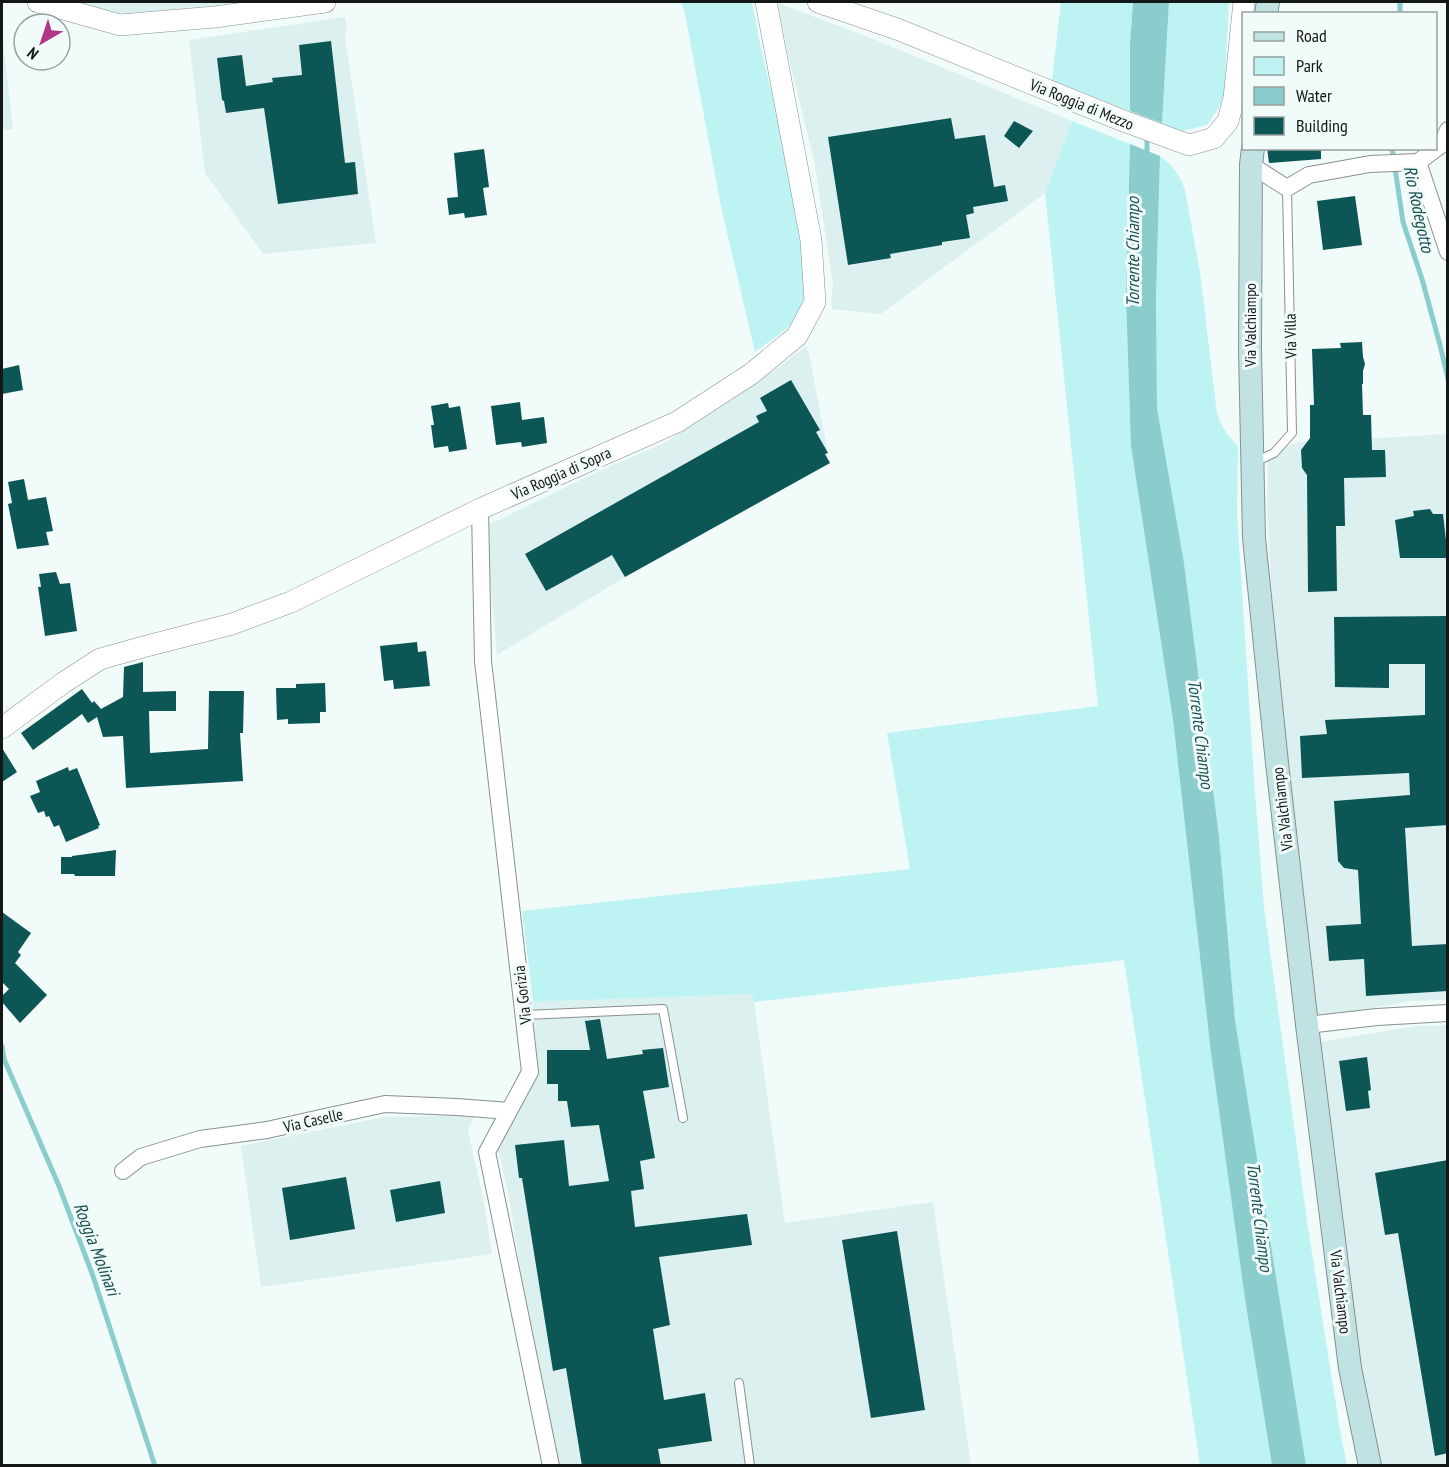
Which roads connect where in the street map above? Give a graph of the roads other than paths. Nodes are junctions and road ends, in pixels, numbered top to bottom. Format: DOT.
graph roads {
  1 [pos="38,2"];
  2 [pos="325,2"];
  3 [pos="766,2"];
  4 [pos="818,2"];
  5 [pos="1242,21"];
  6 [pos="1448,130"];
  7 [pos="1437,149"];
  8 [pos="1435,150"];
  9 [pos="1252,157"];
  10 [pos="1418,162"];
  11 [pos="1287,188"];
  12 [pos="1448,252"];
  13 [pos="1252,463"];
  14 [pos="480,509"];
  15 [pos="2,728"];
  16 [pos="1448,1013"];
  17 [pos="524,1015"];
  18 [pos="1307,1025"];
  19 [pos="510,1111"];
  20 [pos="682,1119"];
  21 [pos="123,1171"];
  22 [pos="739,1383"];
  23 [pos="551,1466"];
  24 [pos="750,1466"];
  25 [pos="1370,1466"];
  1 -- 2 [label="street"];
  3 -- 14 [label="street, Via Roggia di Sopra"];
  4 -- 5 [label="street, Via Roggia di Mezzo"];
  6 -- 7 [label="street"];
  8 -- 10 [label="street"];
  9 -- 11 [label="street"];
  9 -- 13 [label="main road, Via Valchiampo"];
  10 -- 11 [label="street"];
  10 -- 12 [label="street"];
  11 -- 13 [label="lane, Via Villa"];
  13 -- 18 [label="main road, Via Valchiampo"];
  14 -- 15 [label="street, Via Roggia di Sopra"];
  14 -- 17 [label="street, Via Gorizia"];
  16 -- 18 [label="street"];
  17 -- 19 [label="street, Via Gorizia"];
  17 -- 20 [label="lane"];
  18 -- 25 [label="main road, Via Valchiampo"];
  19 -- 21 [label="street, Via Caselle"];
  19 -- 23 [label="street, Via Gorizia"];
  22 -- 24 [label="lane"];
}
